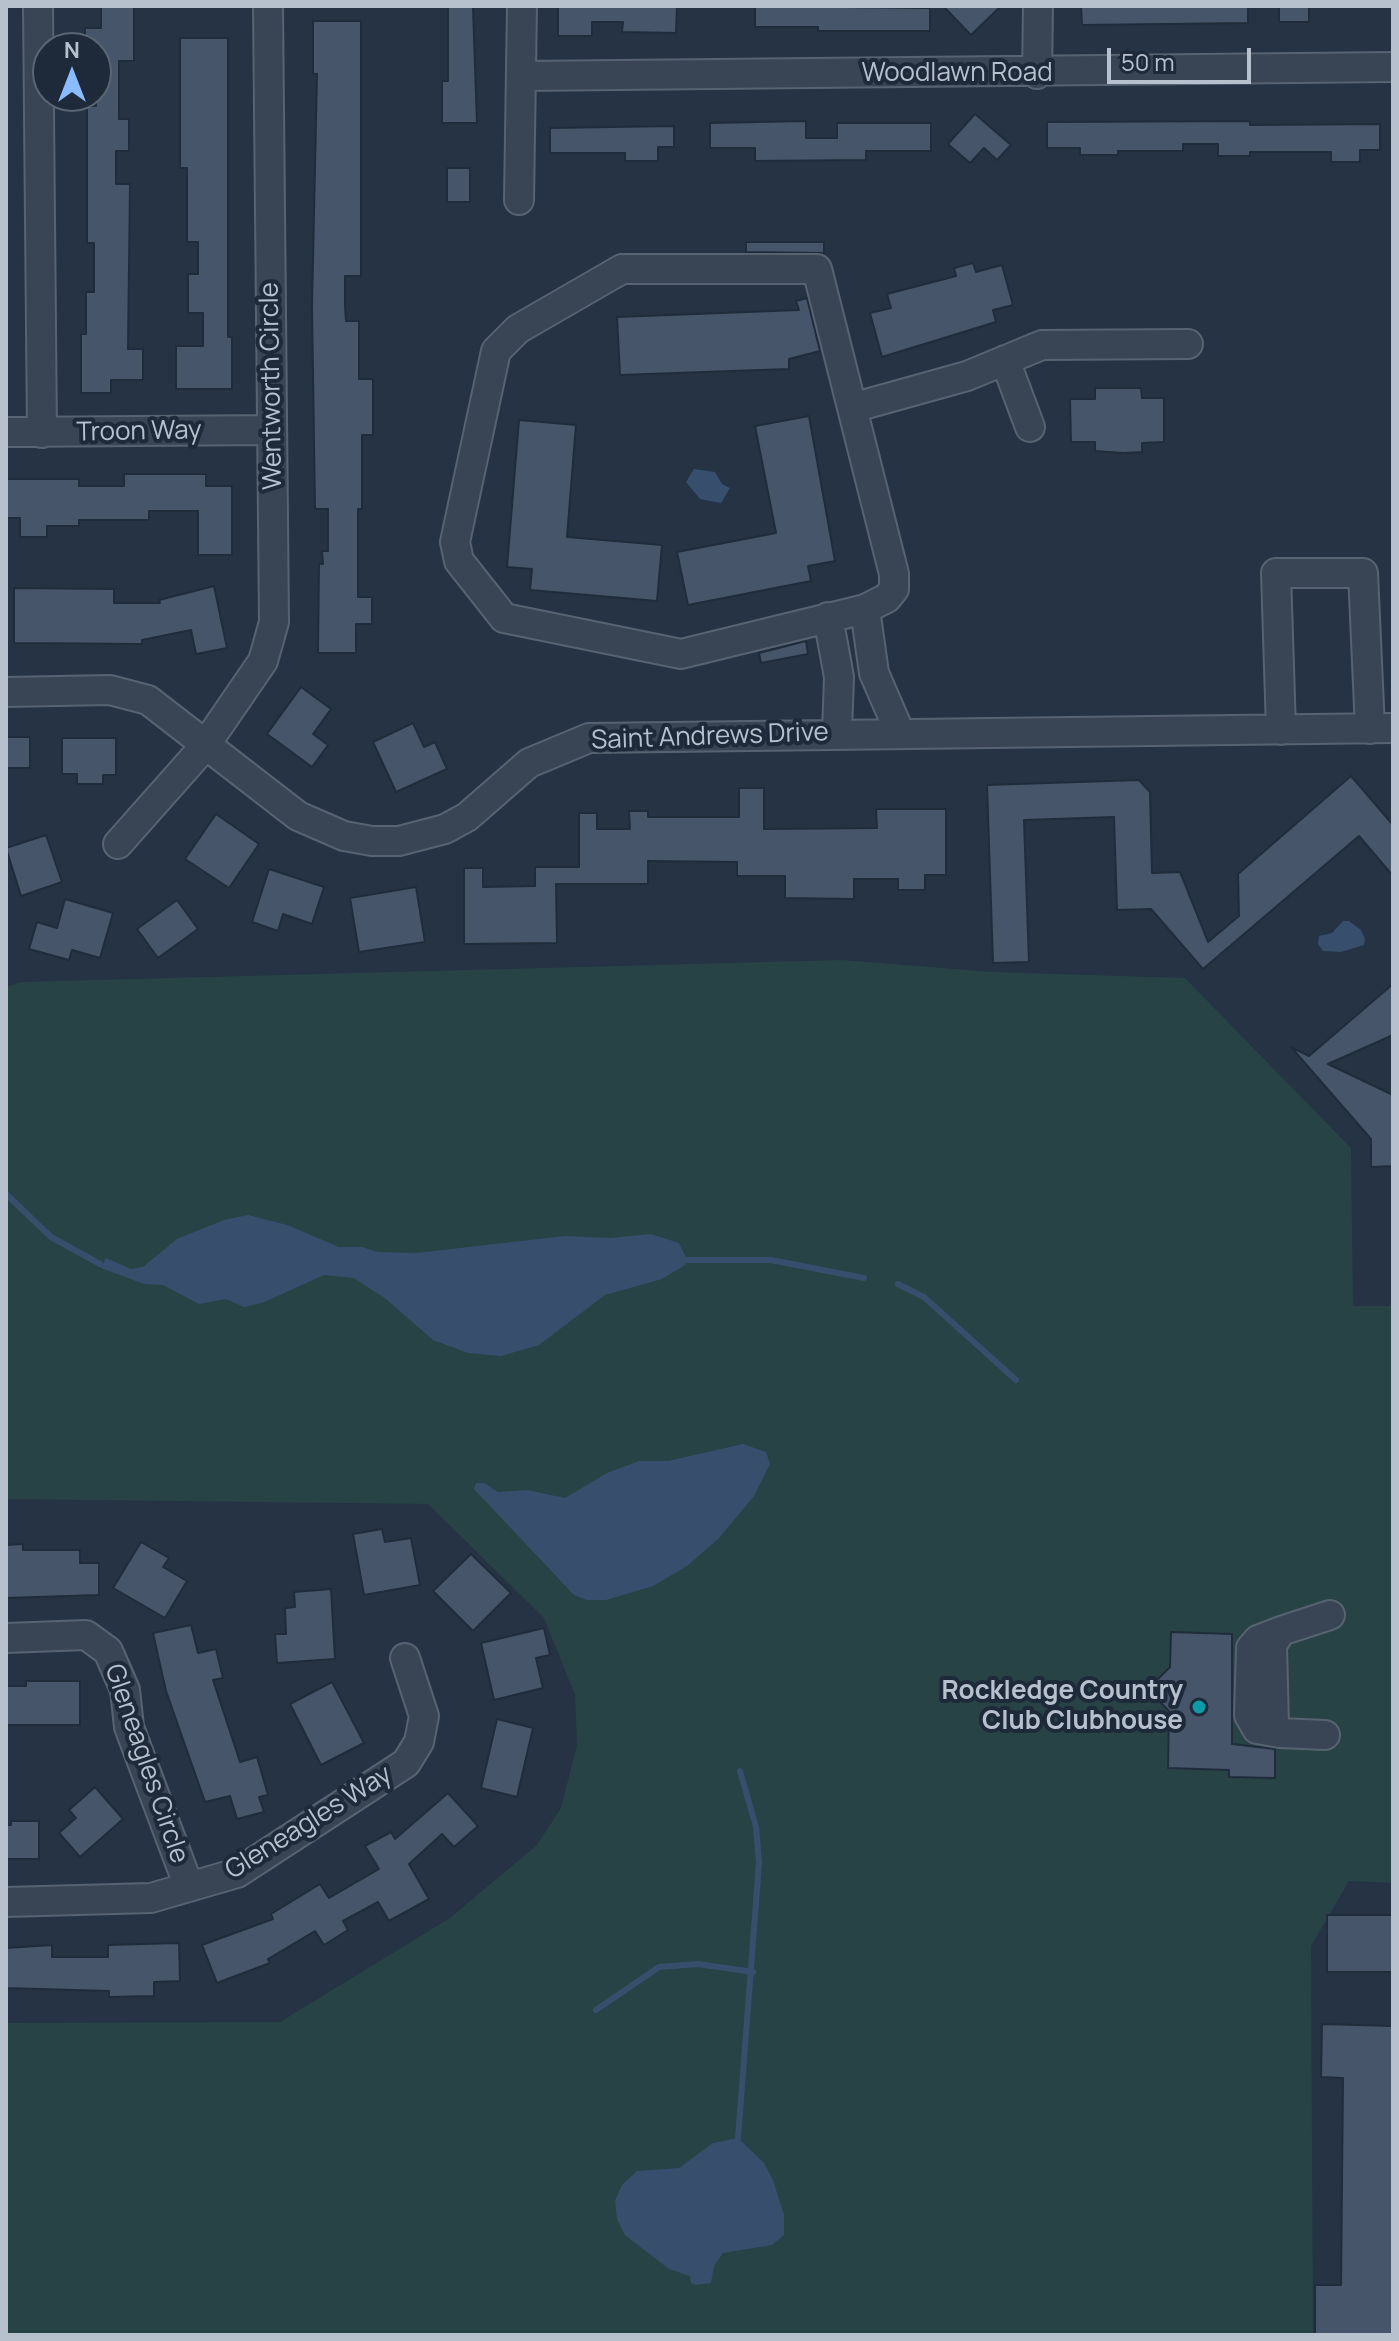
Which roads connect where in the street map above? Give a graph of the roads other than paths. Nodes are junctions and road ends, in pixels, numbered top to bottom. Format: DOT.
graph roads {
  1 [pos="38,6"];
  2 [pos="268,6"];
  3 [pos="522,6"];
  4 [pos="1038,6"];
  5 [pos="1393,67"];
  6 [pos="1037,74"];
  7 [pos="522,76"];
  8 [pos="519,200"];
  9 [pos="1188,344"];
  10 [pos="1005,360"];
  11 [pos="852,408"];
  12 [pos="1030,427"];
  13 [pos="272,430"];
  14 [pos="6,432"];
  15 [pos="42,433"];
  16 [pos="865,609"];
  17 [pos="828,617"];
  18 [pos="6,692"];
  19 [pos="1381,728"];
  20 [pos="1281,730"];
  21 [pos="837,733"];
  22 [pos="900,733"];
  23 [pos="204,747"];
  24 [pos="118,844"];
  25 [pos="1330,1615"];
  26 [pos="6,1638"];
  27 [pos="405,1658"];
  28 [pos="1325,1735"];
  29 [pos="189,1887"];
  30 [pos="6,1902"];
  1 -- 15 [label="street"];
  2 -- 13 [label="street, Wentworth Circle"];
  3 -- 7 [label="street"];
  4 -- 6 [label="street"];
  5 -- 6 [label="street, Woodlawn Road"];
  6 -- 7 [label="street, Woodlawn Road"];
  7 -- 8 [label="street"];
  9 -- 10 [label="street"];
  10 -- 11 [label="street"];
  10 -- 12 [label="street"];
  11 -- 16 [label="street"];
  11 -- 17 [label="street"];
  13 -- 15 [label="street, Troon Way"];
  13 -- 23 [label="street, Wentworth Circle"];
  14 -- 15 [label="street, Troon Way"];
  16 -- 17 [label="street"];
  16 -- 22 [label="street"];
  17 -- 21 [label="street"];
  18 -- 23 [label="street, Saint Andrews Drive"];
  19 -- 20 [label="street, Saint Andrews Drive"];
  19 -- 20 [label="street"];
  20 -- 22 [label="street, Saint Andrews Drive"];
  21 -- 22 [label="street, Saint Andrews Drive"];
  21 -- 23 [label="street, Saint Andrews Drive"];
  23 -- 24 [label="street, Wentworth Circle"];
  25 -- 28 [label="street"];
  26 -- 29 [label="street, Gleneagles Circle"];
  27 -- 29 [label="street, Gleneagles Way"];
  29 -- 30 [label="street, Gleneagles Way"];
}
